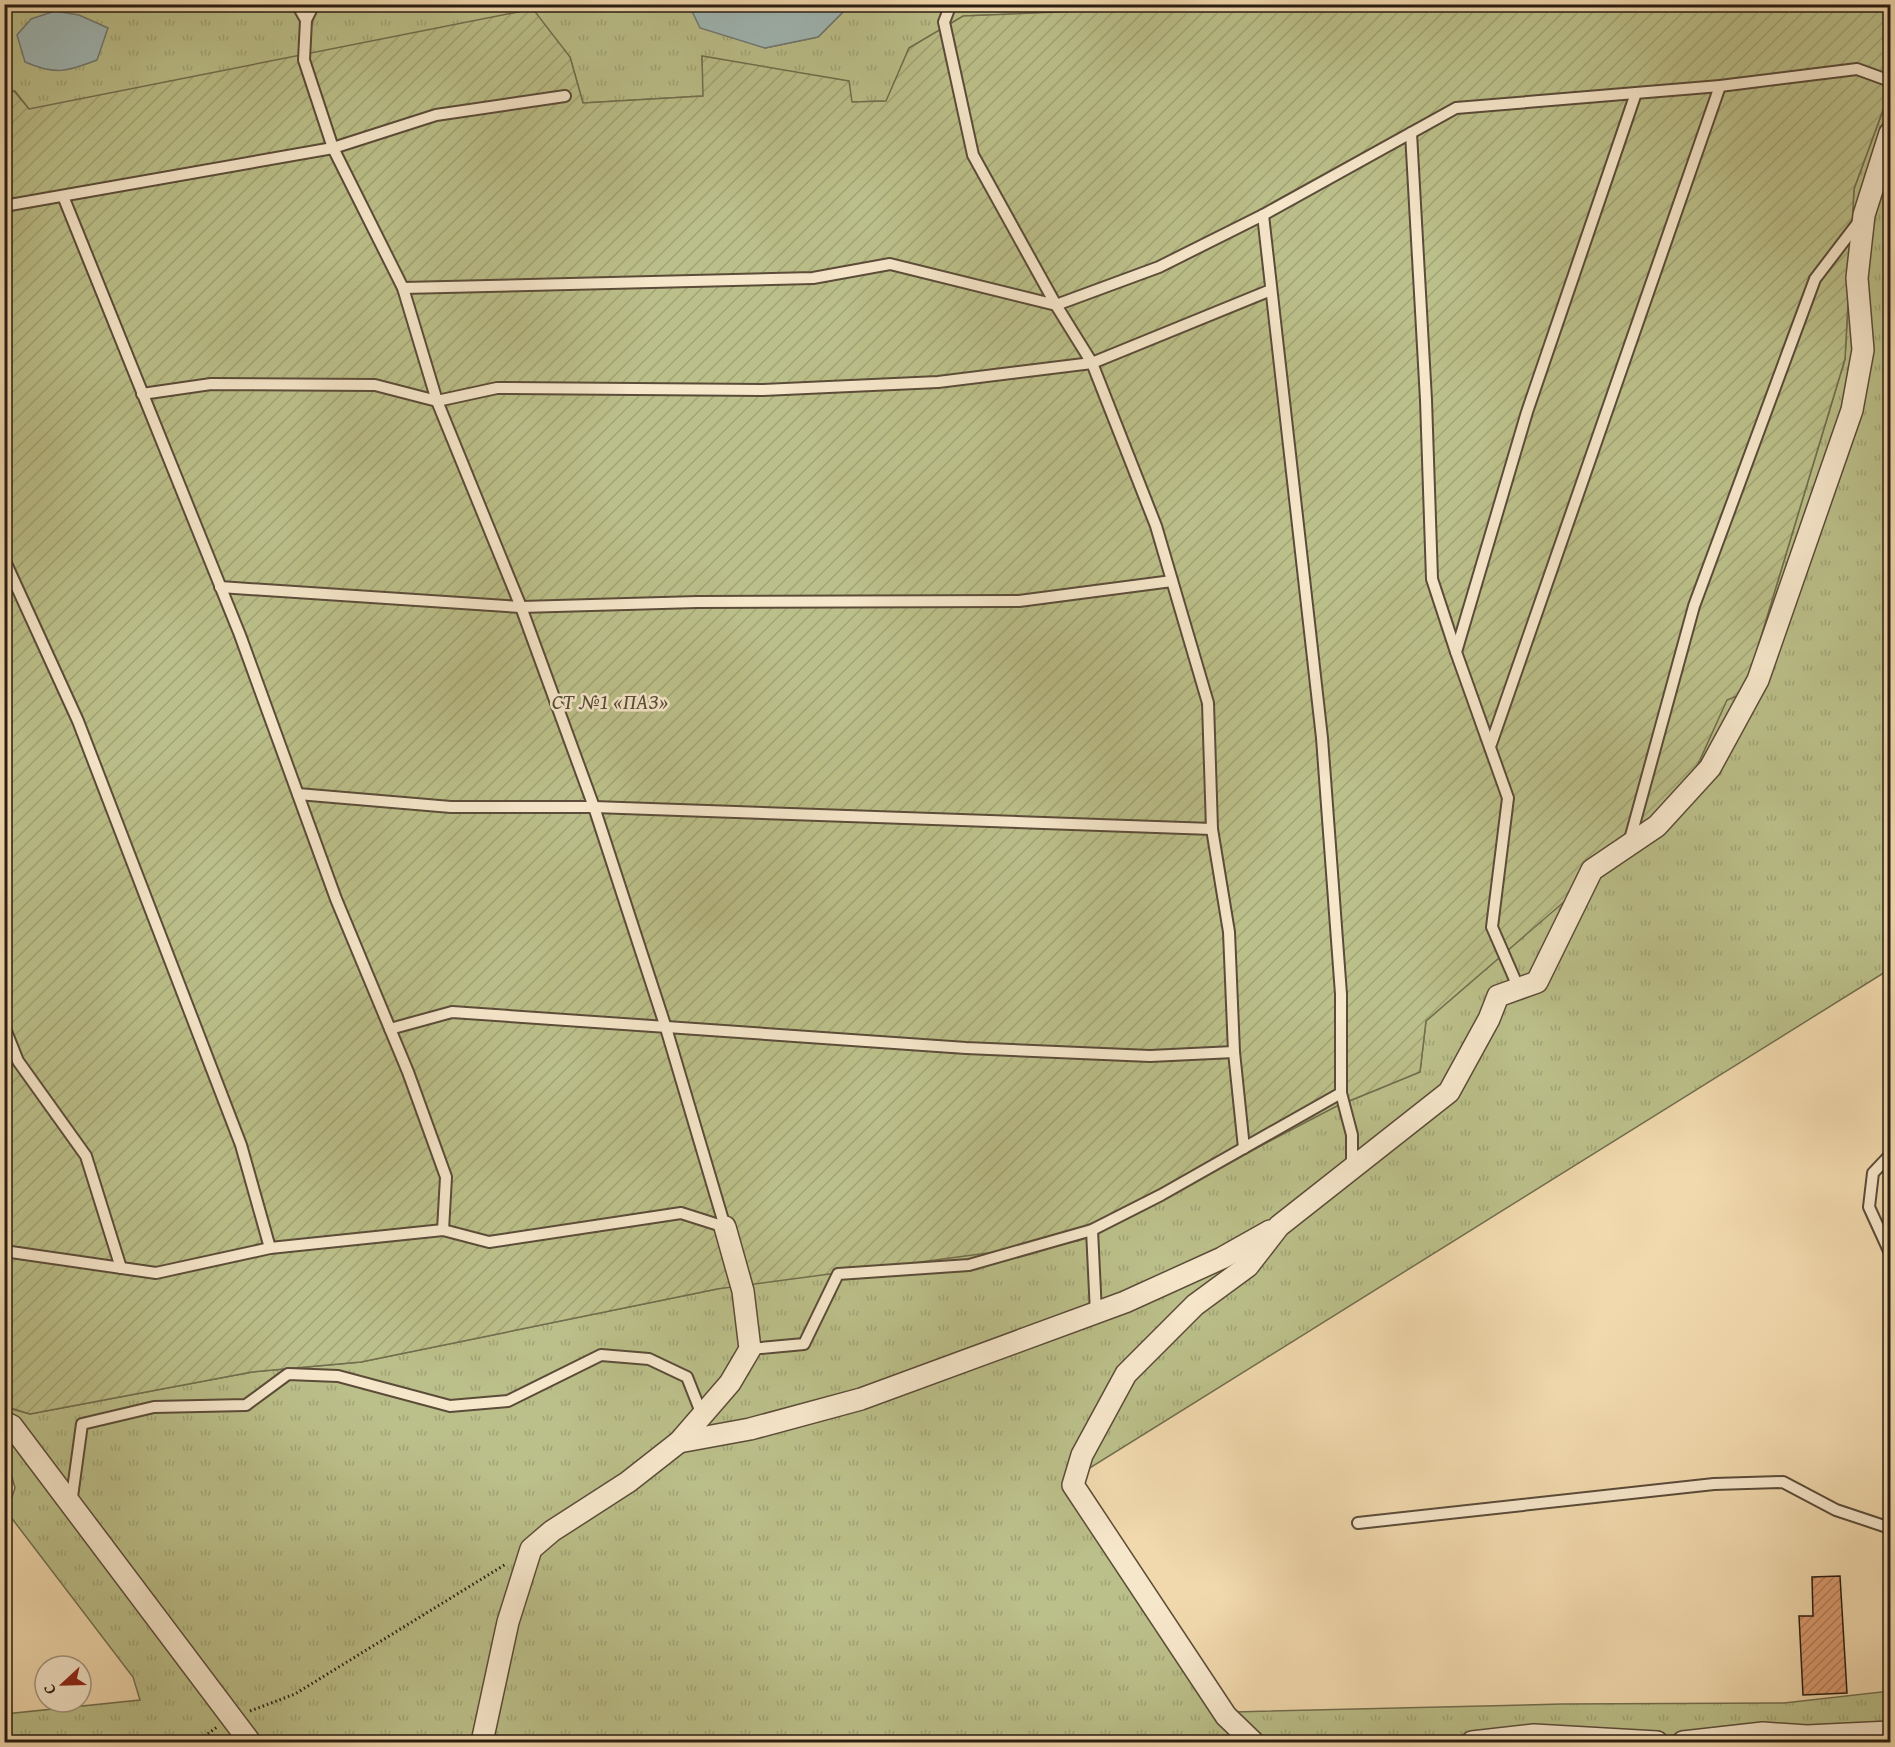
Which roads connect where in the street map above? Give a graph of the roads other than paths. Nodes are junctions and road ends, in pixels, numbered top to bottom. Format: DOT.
graph roads {
  1 [pos="297,4"];
  2 [pos="314,4"];
  3 [pos="951,4"];
  4 [pos="306,20"];
  5 [pos="1890,81"];
  6 [pos="1720,86"];
  7 [pos="1636,93"];
  8 [pos="565,96"];
  9 [pos="1411,133"];
  10 [pos="1890,133"];
  11 [pos="333,148"];
  12 [pos="63,196"];
  13 [pos="4,206"];
  14 [pos="1263,215"];
  15 [pos="1864,215"];
  16 [pos="403,288"];
  17 [pos="1272,290"];
  18 [pos="1056,305"];
  19 [pos="1092,363"];
  20 [pos="142,394"];
  21 [pos="438,401"];
  22 [pos="4,559"];
  23 [pos="1172,581"];
  24 [pos="220,587"];
  25 [pos="520,606"];
  26 [pos="1456,652"];
  27 [pos="1491,744"];
  28 [pos="298,794"];
  29 [pos="594,807"];
  30 [pos="1212,829"];
  31 [pos="1628,846"];
  32 [pos="1519,988"];
  33 [pos="4,1026"];
  34 [pos="666,1028"];
  35 [pos="390,1029"];
  36 [pos="1234,1052"];
  37 [pos="1341,1094"];
  38 [pos="1244,1148"];
  39 [pos="1890,1155"];
  40 [pos="1352,1169"];
  41 [pos="1279,1226"];
  42 [pos="725,1227"];
  43 [pos="443,1230"];
  44 [pos="1092,1230"];
  45 [pos="270,1248"];
  46 [pos="4,1251"];
  47 [pos="1890,1253"];
  48 [pos="121,1268"];
  49 [pos="1096,1313"];
  50 [pos="750,1348"];
  51 [pos="702,1415"];
  52 [pos="4,1422"];
  53 [pos="680,1442"];
  54 [pos="71,1505"];
  55 [pos="1358,1523"];
  56 [pos="1890,1528"];
  57 [pos="1890,1732"];
  58 [pos="250,1743"];
  59 [pos="482,1743"];
  60 [pos="1253,1743"];
  61 [pos="1472,1743"];
  62 [pos="1657,1743"];
  63 [pos="1683,1743"];
  1 -- 4 [label="lane"];
  2 -- 4 [label="lane"];
  3 -- 18 [label="lane"];
  4 -- 11 [label="lane"];
  5 -- 6 [label="lane"];
  6 -- 7 [label="lane"];
  6 -- 27 [label="lane"];
  7 -- 9 [label="lane"];
  7 -- 26 [label="lane"];
  8 -- 11 [label="lane"];
  9 -- 14 [label="lane"];
  9 -- 26 [label="lane"];
  10 -- 15 [label="street"];
  11 -- 12 [label="lane"];
  11 -- 16 [label="lane"];
  12 -- 13 [label="lane"];
  12 -- 20 [label="lane"];
  14 -- 17 [label="lane"];
  14 -- 18 [label="lane"];
  15 -- 31 [label="lane"];
  15 -- 31 [label="street"];
  16 -- 18 [label="lane"];
  16 -- 21 [label="lane"];
  17 -- 19 [label="lane"];
  17 -- 37 [label="lane"];
  18 -- 19 [label="lane"];
  19 -- 21 [label="lane"];
  19 -- 23 [label="lane"];
  20 -- 21 [label="lane"];
  20 -- 24 [label="lane"];
  21 -- 25 [label="lane"];
  22 -- 45 [label="lane"];
  23 -- 25 [label="lane"];
  23 -- 30 [label="lane"];
  24 -- 25 [label="lane"];
  24 -- 28 [label="lane"];
  25 -- 29 [label="lane"];
  26 -- 27 [label="lane"];
  27 -- 32 [label="lane"];
  28 -- 29 [label="lane"];
  28 -- 35 [label="lane"];
  29 -- 30 [label="lane"];
  29 -- 34 [label="lane"];
  30 -- 36 [label="lane"];
  31 -- 32 [label="street"];
  32 -- 40 [label="street"];
  33 -- 48 [label="lane"];
  34 -- 35 [label="lane"];
  34 -- 36 [label="lane"];
  34 -- 42 [label="lane"];
  35 -- 43 [label="lane"];
  36 -- 38 [label="lane"];
  37 -- 38 [label="lane"];
  37 -- 40 [label="lane"];
  38 -- 44 [label="lane"];
  39 -- 47 [label="lane"];
  40 -- 41 [label="street"];
  41 -- 49 [label="street"];
  41 -- 60 [label="street"];
  42 -- 43 [label="lane"];
  42 -- 50 [label="street"];
  43 -- 45 [label="lane"];
  44 -- 49 [label="lane"];
  44 -- 50 [label="lane"];
  45 -- 48 [label="lane"];
  46 -- 48 [label="lane"];
  49 -- 53 [label="street"];
  50 -- 51 [label="street"];
  51 -- 53 [label="street"];
  51 -- 54 [label="lane"];
  52 -- 54 [label="street"];
  53 -- 59 [label="street"];
  54 -- 58 [label="street"];
  55 -- 56 [label="lane"];
  57 -- 63 [label="street"];
  61 -- 62 [label="street"];
}
